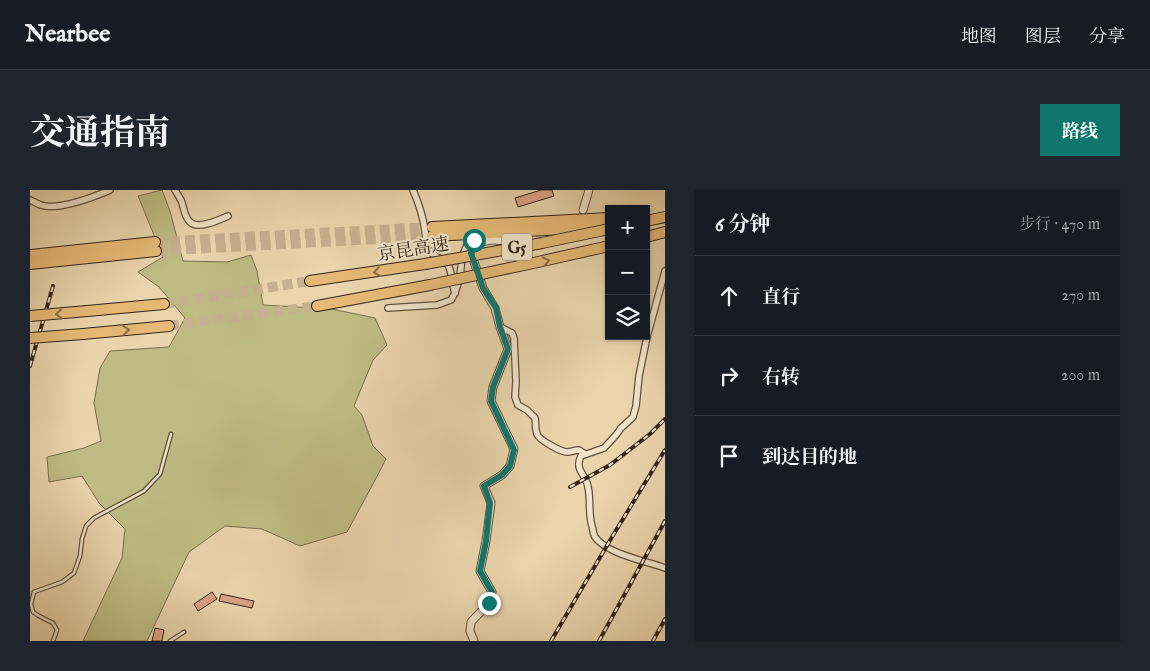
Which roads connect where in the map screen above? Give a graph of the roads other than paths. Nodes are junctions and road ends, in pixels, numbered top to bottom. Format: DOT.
graph roads {
  1 [pos="110,190"];
  2 [pos="175,190"];
  3 [pos="413,190"];
  4 [pos="589,190"];
  5 [pos="30,200"];
  6 [pos="583,210"];
  7 [pos="665,215"];
  8 [pos="228,216"];
  9 [pos="650,216"];
  10 [pos="605,218"];
  11 [pos="650,221"];
  12 [pos="650,222"];
  13 [pos="665,222"];
  14 [pos="605,228"];
  15 [pos="605,229"];
  16 [pos="665,232"];
  17 [pos="578,233"];
  18 [pos="650,236"];
  19 [pos="481,242"];
  20 [pos="605,247"];
  21 [pos="30,255"];
  22 [pos="30,264"];
  23 [pos="665,271"];
  24 [pos="310,281"];
  25 [pos="455,293"];
  26 [pos="164,304"];
  27 [pos="317,306"];
  28 [pos="388,308"];
  29 [pos="30,316"];
  30 [pos="169,326"];
  31 [pos="500,327"];
  32 [pos="30,338"];
  33 [pos="171,434"];
  34 [pos="585,454"];
  35 [pos="665,568"];
  36 [pos="184,632"];
  37 [pos="53,641"];
  38 [pos="170,641"];
  39 [pos="474,641"];
  1 -- 5 [label="street"];
  2 -- 8 [label="street"];
  3 -- 25 [label="street"];
  4 -- 6 [label="street"];
  7 -- 9 [label="highway"];
  7 -- 11 [label="highway"];
  10 -- 14 [label="highway"];
  12 -- 13 [label="highway"];
  15 -- 24 [label="highway, 京昆高速 / G5, one-way, bridge"];
  16 -- 18 [label="highway"];
  17 -- 19 [label="street"];
  19 -- 25 [label="street"];
  19 -- 31 [label="street"];
  27 -- 20 [label="highway, 京昆高速 / G5, one-way, bridge"];
  21 -- 22 [label="highway"];
  23 -- 34 [label="street"];
  25 -- 28 [label="street"];
  26 -- 29 [label="highway, one-way, bridge"];
  32 -- 30 [label="highway, one-way, bridge"];
  31 -- 34 [label="street"];
  31 -- 39 [label="street"];
  33 -- 37 [label="lane"];
  34 -- 35 [label="street"];
  36 -- 38 [label="lane"];
}
